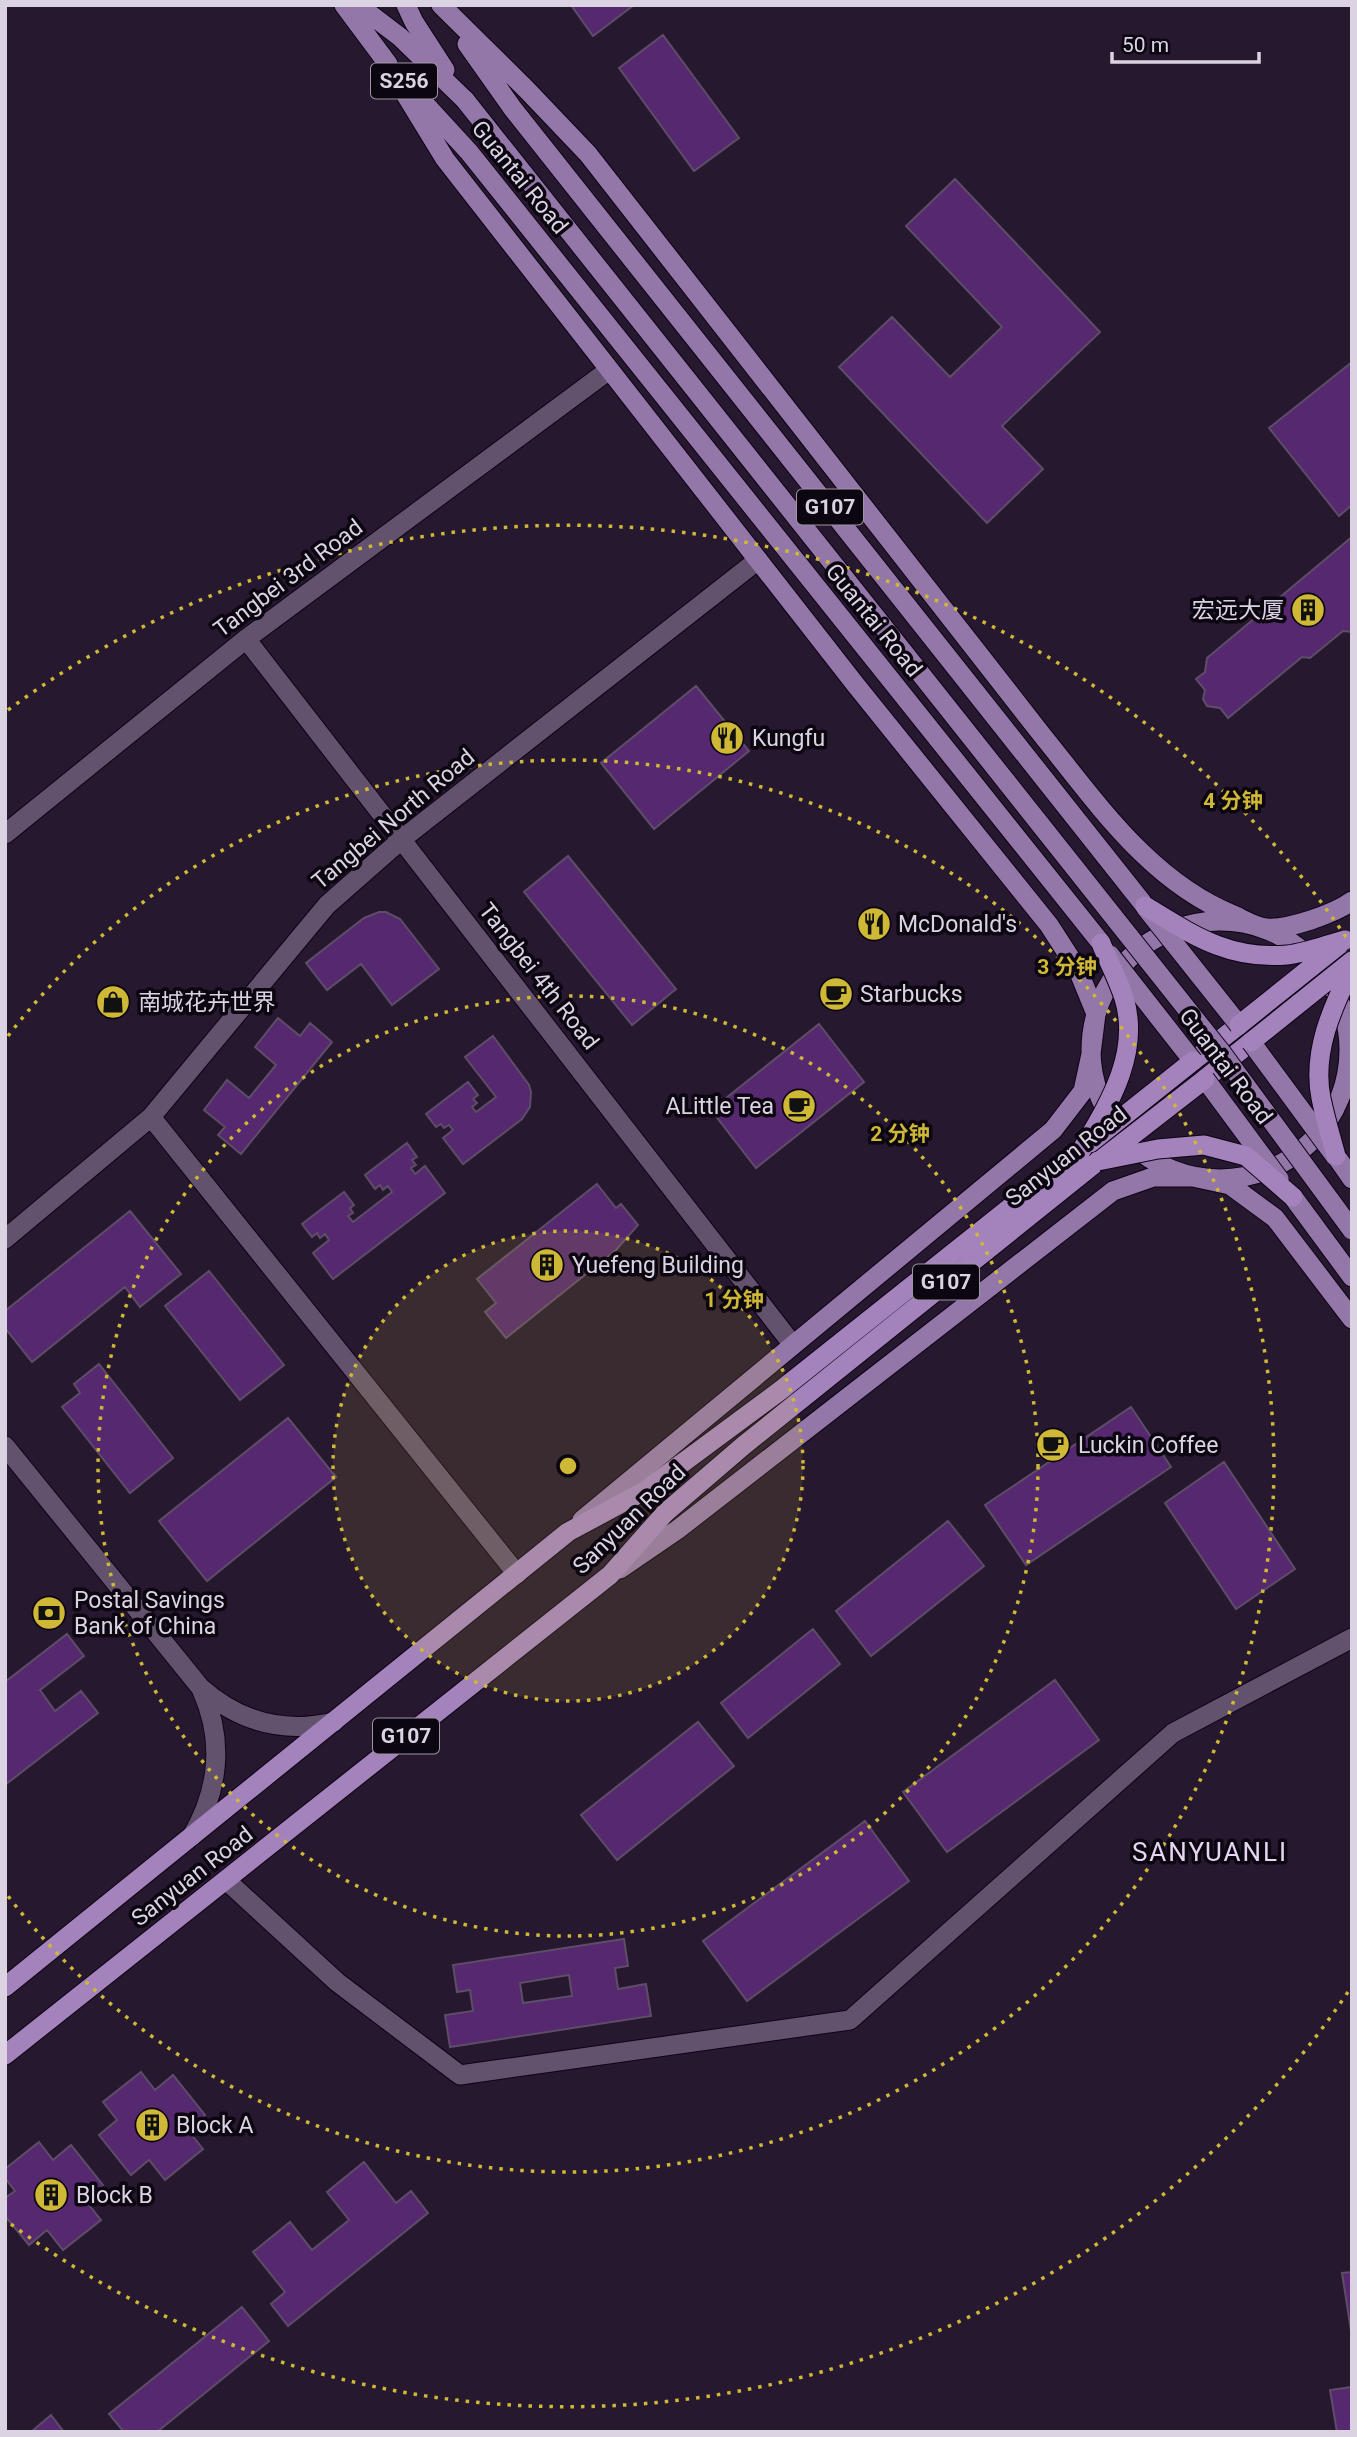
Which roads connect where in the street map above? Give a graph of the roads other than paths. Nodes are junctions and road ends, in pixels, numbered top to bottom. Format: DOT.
graph roads {
  1 [pos="345,5"];
  2 [pos="358,5"];
  3 [pos="407,5"];
  4 [pos="441,5"];
  5 [pos="382,57"];
  6 [pos="465,100"];
  7 [pos="609,370"];
  8 [pos="758,560"];
  9 [pos="246,639"];
  10 [pos="5,834"];
  11 [pos="402,839"];
  12 [pos="1352,901"];
  13 [pos="1145,906"];
  14 [pos="1265,928"];
  15 [pos="1348,937"];
  16 [pos="1101,943"];
  17 [pos="1352,961"];
  18 [pos="1352,968"];
  19 [pos="1238,1026"];
  20 [pos="1251,1041"];
  21 [pos="1091,1054"];
  22 [pos="1350,1059"];
  23 [pos="1193,1061"];
  24 [pos="1205,1079"];
  25 [pos="1352,1103"];
  26 [pos="151,1117"];
  27 [pos="1081,1151"];
  28 [pos="1336,1156"];
  29 [pos="1098,1161"];
  30 [pos="1193,1177"];
  31 [pos="1352,1179"];
  32 [pos="1293,1198"];
  33 [pos="1352,1230"];
  34 [pos="5,1239"];
  35 [pos="1352,1277"];
  36 [pos="1352,1320"];
  37 [pos="793,1345"];
  38 [pos="788,1396"];
  39 [pos="5,1446"];
  40 [pos="568,1532"];
  41 [pos="517,1574"];
  42 [pos="610,1575"];
  43 [pos="1352,1638"];
  44 [pos="200,1687"];
  45 [pos="334,1722"];
  46 [pos="191,1837"];
  47 [pos="226,1880"];
  48 [pos="5,1987"];
  49 [pos="5,2055"];
  1 -- 5 [label="main road, Guantai Road / S256"];
  2 -- 6 [label="main road"];
  3 -- 6 [label="main road"];
  4 -- 13 [label="main road, Guantai Road / G107"];
  4 -- 14 [label="main road"];
  5 -- 7 [label="main road"];
  5 -- 16 [label="main road, Guantai Road / S256"];
  6 -- 33 [label="main road, bridge"];
  7 -- 8 [label="main road"];
  7 -- 9 [label="street, Tangbei 3rd Road"];
  8 -- 11 [label="street, Tangbei North Road"];
  8 -- 21 [label="main road"];
  9 -- 10 [label="street, Tangbei 3rd Road"];
  9 -- 11 [label="street, Tangbei 4th Road"];
  11 -- 26 [label="street, Tangbei North Road"];
  11 -- 37 [label="street, Tangbei 4th Road"];
  12 -- 14 [label="main road"];
  13 -- 15 [label="highway, bridge"];
  13 -- 19 [label="main road, Guantai Road / G107, bridge"];
  14 -- 21 [label="main road"];
  14 -- 22 [label="main road"];
  15 -- 19 [label="highway, G107, bridge"];
  16 -- 23 [label="main road, Guantai Road, bridge"];
  16 -- 27 [label="highway, bridge"];
  17 -- 20 [label="highway, G107, bridge"];
  18 -- 28 [label="highway, bridge"];
  19 -- 20 [label="main road, Guantai Road"];
  19 -- 23 [label="highway, Sanyuan Road / G107, bridge"];
  20 -- 24 [label="highway, Sanyuan Road / G107, bridge"];
  20 -- 28 [label="main road, Guantai Road, bridge"];
  21 -- 30 [label="main road"];
  21 -- 37 [label="main road"];
  22 -- 25 [label="main road"];
  22 -- 30 [label="main road"];
  23 -- 24 [label="main road, Guantai Road"];
  23 -- 27 [label="highway, Sanyuan Road / G107, bridge"];
  24 -- 29 [label="highway, Sanyuan Road / G107, bridge"];
  24 -- 32 [label="main road, Guantai Road, bridge"];
  26 -- 34 [label="street, Tangbei North Road"];
  26 -- 41 [label="street"];
  27 -- 38 [label="highway, Sanyuan Road / G107"];
  28 -- 31 [label="main road, Guantai Road"];
  29 -- 32 [label="highway, bridge"];
  29 -- 38 [label="highway, Sanyuan Road / G107"];
  30 -- 36 [label="main road"];
  30 -- 42 [label="main road"];
  32 -- 35 [label="main road, Guantai Road"];
  37 -- 40 [label="main road"];
  38 -- 40 [label="highway, Sanyuan Road / G107"];
  38 -- 42 [label="highway, Sanyuan Road / G107"];
  39 -- 44 [label="street"];
  40 -- 41 [label="highway, Sanyuan Road / G107"];
  41 -- 45 [label="highway, Sanyuan Road / G107"];
  42 -- 47 [label="highway, Sanyuan Road / G107"];
  43 -- 47 [label="street"];
  44 -- 45 [label="street"];
  44 -- 46 [label="street"];
  45 -- 46 [label="highway, Sanyuan Road / G107"];
  46 -- 48 [label="highway, Sanyuan Road / G107"];
  47 -- 49 [label="highway, Sanyuan Road / G107"];
}
